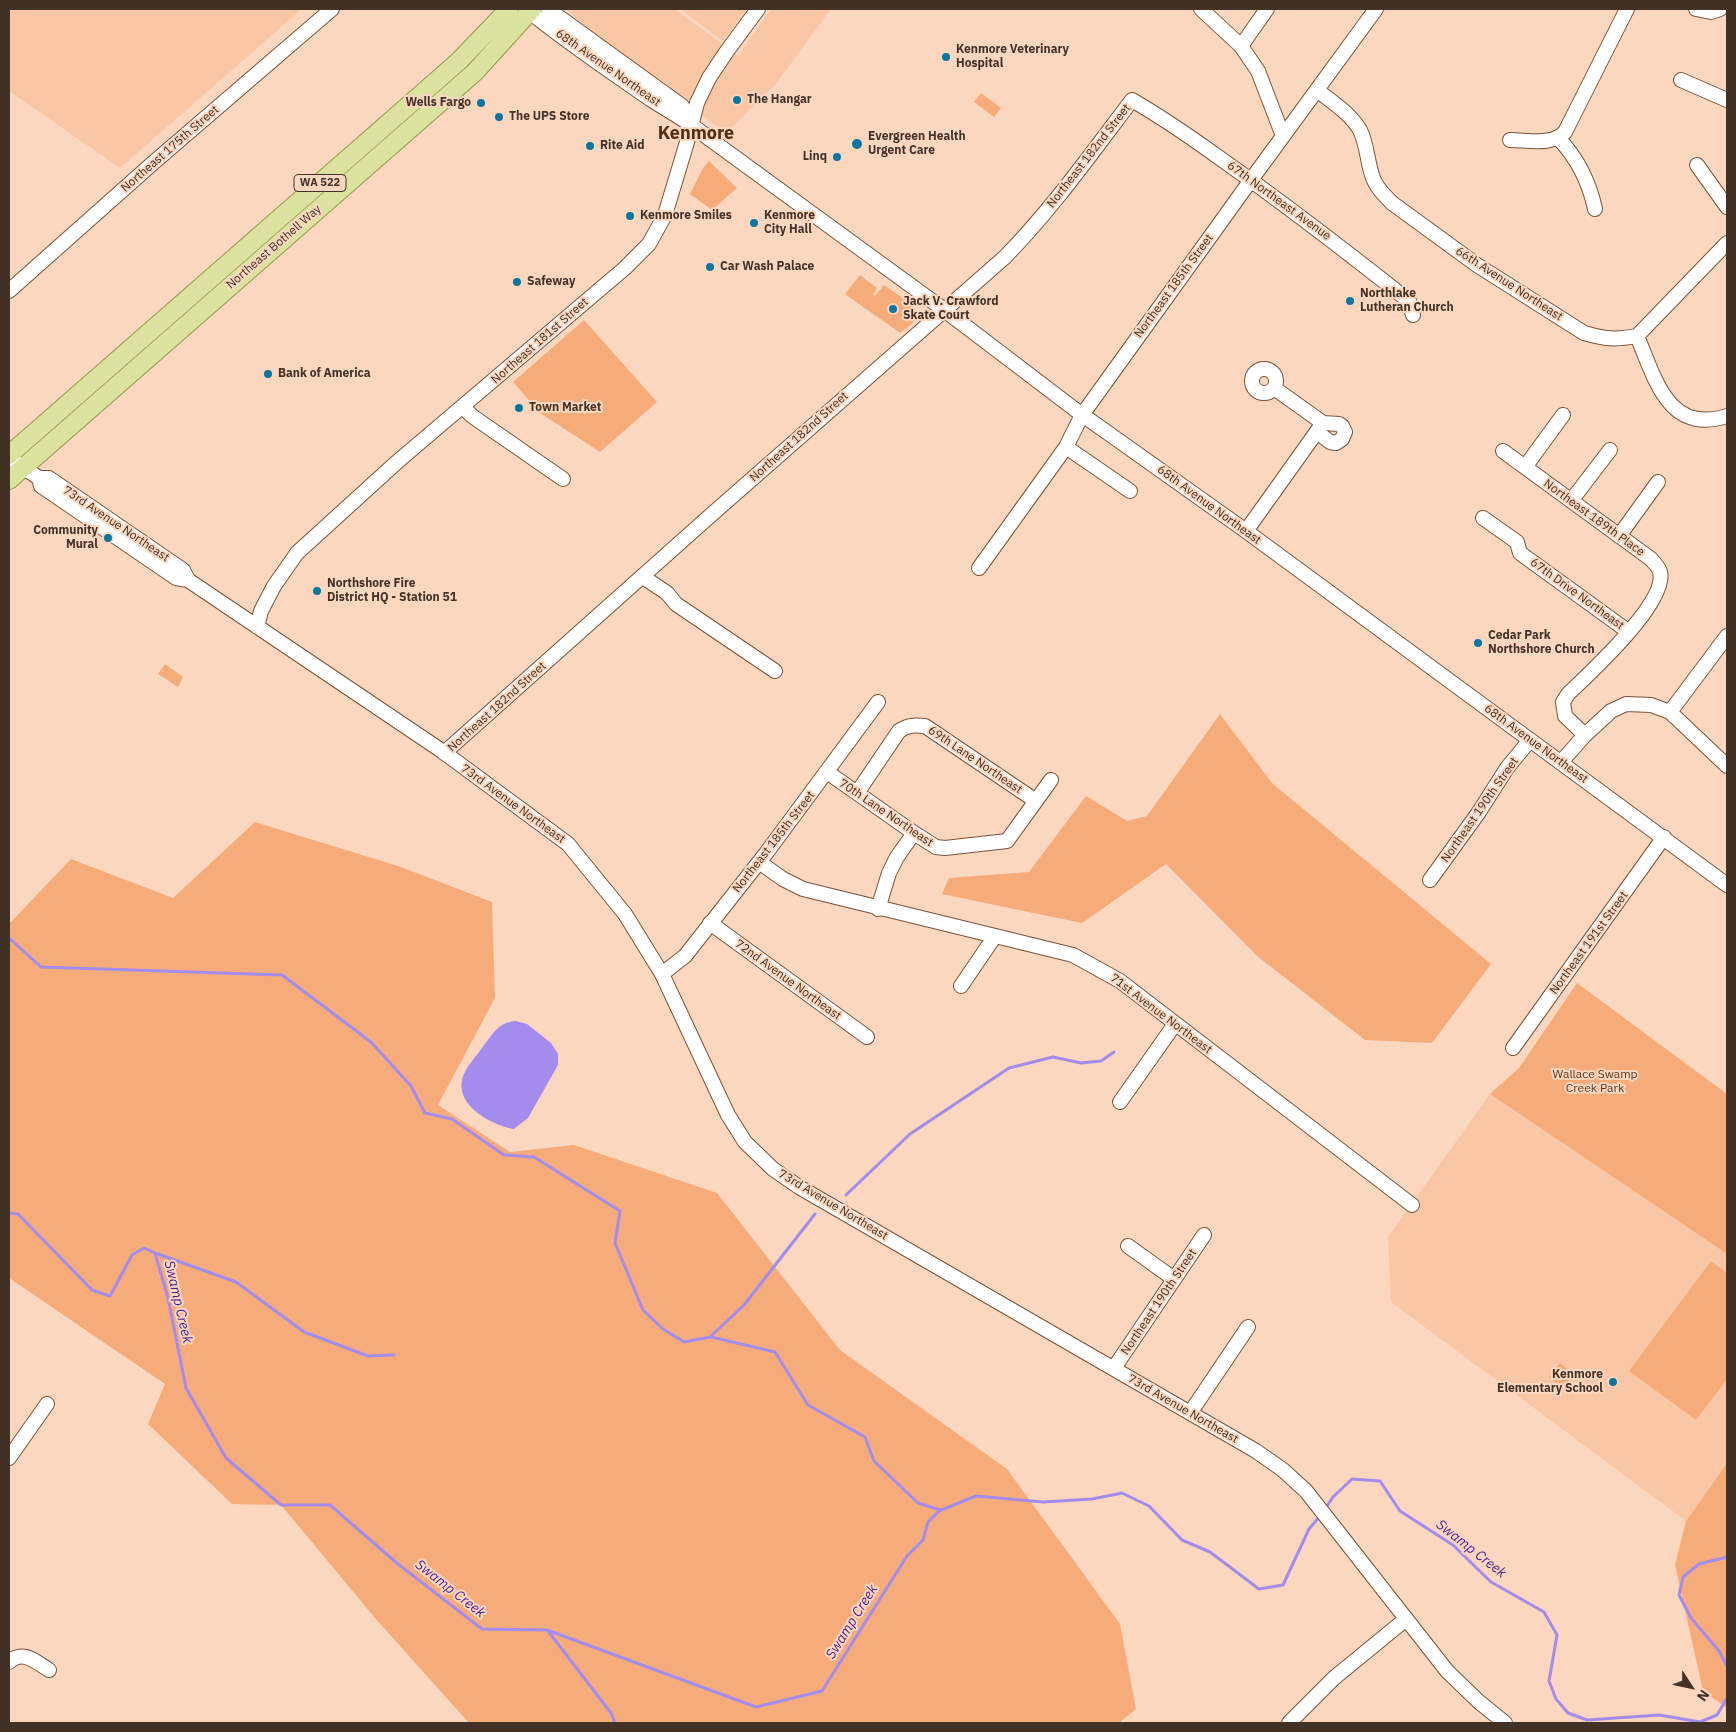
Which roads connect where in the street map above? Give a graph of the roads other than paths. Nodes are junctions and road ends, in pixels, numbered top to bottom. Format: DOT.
graph roads {
  1 [pos="332,9"];
  2 [pos="509,9"];
  3 [pos="548,9"];
  4 [pos="758,9"];
  5 [pos="1201,9"];
  6 [pos="1267,9"];
  7 [pos="1376,9"];
  8 [pos="1627,9"];
  9 [pos="1696,9"];
  10 [pos="529,10"];
  11 [pos="1716,10"];
  12 [pos="1241,46"];
  13 [pos="1680,80"];
  14 [pos="1317,90"];
  15 [pos="1132,100"];
  16 [pos="1727,100"];
  17 [pos="692,124"];
  18 [pos="1283,136"];
  19 [pos="1559,139"];
  20 [pos="1510,140"];
  21 [pos="1696,165"];
  22 [pos="1251,180"];
  23 [pos="1727,207"];
  24 [pos="1595,209"];
  25 [pos="1727,243"];
  26 [pos="9,291"];
  27 [pos="944,309"];
  28 [pos="1412,315"];
  29 [pos="1637,336"];
  30 [pos="1274,388"];
  31 [pos="463,407"];
  32 [pos="1082,415"];
  33 [pos="1562,415"];
  34 [pos="1727,416"];
  35 [pos="1066,447"];
  36 [pos="1610,450"];
  37 [pos="1503,451"];
  38 [pos="13,460"];
  39 [pos="1525,467"];
  40 [pos="563,479"];
  41 [pos="9,480"];
  42 [pos="1658,482"];
  43 [pos="1130,491"];
  44 [pos="1571,501"];
  45 [pos="1483,518"];
  46 [pos="1246,532"];
  47 [pos="1620,536"];
  48 [pos="979,568"];
  49 [pos="643,577"];
  50 [pos="257,627"];
  51 [pos="1628,632"];
  52 [pos="1727,636"];
  53 [pos="775,670"];
  54 [pos="878,702"];
  55 [pos="1670,712"];
  56 [pos="1585,735"];
  57 [pos="1530,740"];
  58 [pos="444,753"];
  59 [pos="1561,762"];
  60 [pos="1727,766"];
  61 [pos="827,772"];
  62 [pos="1051,780"];
  63 [pos="857,793"];
  64 [pos="1036,801"];
  65 [pos="918,835"];
  66 [pos="1664,837"];
  67 [pos="759,862"];
  68 [pos="1430,880"];
  69 [pos="1727,884"];
  70 [pos="883,910"];
  71 [pos="710,923"];
  72 [pos="995,936"];
  73 [pos="662,974"];
  74 [pos="962,986"];
  75 [pos="1174,1024"];
  76 [pos="867,1037"];
  77 [pos="1513,1048"];
  78 [pos="1120,1102"];
  79 [pos="1412,1205"];
  80 [pos="1204,1235"];
  81 [pos="1128,1246"];
  82 [pos="1174,1279"];
  83 [pos="1248,1327"];
  84 [pos="1114,1368"];
  85 [pos="47,1404"];
  86 [pos="1190,1413"];
  87 [pos="9,1458"];
  88 [pos="1406,1620"];
  89 [pos="9,1662"];
  90 [pos="49,1670"];
  91 [pos="1289,1723"];
  92 [pos="1505,1723"];
  1 -- 26 [label="street, Northeast 175th Street"];
  2 -- 38 [label="main road, Northeast Bothell Way / WA 522"];
  3 -- 17 [label="street, 68th Avenue Northeast"];
  4 -- 17 [label="street, Northeast 181st Street"];
  5 -- 12 [label="street"];
  6 -- 12 [label="street"];
  7 -- 14 [label="street, Northeast 185th Street"];
  8 -- 19 [label="street"];
  9 -- 11 [label="street"];
  10 -- 17 [label="street, 68th Avenue Northeast"];
  10 -- 38 [label="main road, Northeast Bothell Way / WA 522"];
  12 -- 18 [label="street"];
  13 -- 16 [label="street"];
  14 -- 18 [label="street, Northeast 185th Street"];
  14 -- 29 [label="street, 66th Avenue Northeast"];
  15 -- 22 [label="street, 67th Northeast Avenue"];
  15 -- 27 [label="street, Northeast 182nd Street"];
  17 -- 27 [label="street, 68th Avenue Northeast"];
  17 -- 31 [label="street, Northeast 181st Street"];
  18 -- 22 [label="street, Northeast 185th Street"];
  19 -- 20 [label="street"];
  19 -- 24 [label="street"];
  21 -- 23 [label="street"];
  22 -- 28 [label="street, 67th Northeast Avenue"];
  22 -- 32 [label="street, Northeast 185th Street"];
  25 -- 29 [label="street"];
  27 -- 32 [label="street, 68th Avenue Northeast"];
  27 -- 49 [label="street, Northeast 182nd Street"];
  29 -- 34 [label="street"];
  30 -- 46 [label="street"];
  31 -- 40 [label="street"];
  31 -- 50 [label="street, Northeast 181st Street"];
  32 -- 35 [label="street, Northeast 185th Street"];
  32 -- 46 [label="street, 68th Avenue Northeast"];
  33 -- 39 [label="street"];
  35 -- 43 [label="street"];
  35 -- 48 [label="street, Northeast 185th Street"];
  36 -- 44 [label="street"];
  37 -- 39 [label="street, Northeast 189th Place"];
  38 -- 41 [label="main road, Northeast Bothell Way / WA 522"];
  38 -- 50 [label="street, 73rd Avenue Northeast"];
  39 -- 44 [label="street, Northeast 189th Place"];
  42 -- 47 [label="street"];
  44 -- 47 [label="street, Northeast 189th Place"];
  45 -- 51 [label="street, 67th Drive Northeast"];
  46 -- 57 [label="street, 68th Avenue Northeast"];
  47 -- 51 [label="street, Northeast 189th Place"];
  49 -- 53 [label="street"];
  49 -- 58 [label="street, Northeast 182nd Street"];
  50 -- 58 [label="street, 73rd Avenue Northeast"];
  51 -- 56 [label="street, Northeast 189th Place"];
  52 -- 55 [label="street"];
  54 -- 61 [label="street, Northeast 185th Street"];
  55 -- 56 [label="street"];
  55 -- 60 [label="street"];
  56 -- 59 [label="street"];
  57 -- 59 [label="street, 68th Avenue Northeast"];
  57 -- 68 [label="street, Northeast 190th Street"];
  58 -- 73 [label="street, 73rd Avenue Northeast"];
  59 -- 66 [label="street, 68th Avenue Northeast"];
  61 -- 63 [label="street, 70th Lane Northeast"];
  61 -- 67 [label="street, Northeast 185th Street"];
  62 -- 64 [label="street"];
  63 -- 64 [label="street, 69th Lane Northeast"];
  63 -- 65 [label="street, 70th Lane Northeast"];
  64 -- 65 [label="street, 70th Lane Northeast"];
  65 -- 70 [label="street"];
  66 -- 69 [label="street, 68th Avenue Northeast"];
  66 -- 77 [label="street, Northeast 191st Street"];
  67 -- 70 [label="street, 71st Avenue Northeast"];
  67 -- 71 [label="street, Northeast 185th Street"];
  70 -- 72 [label="street, 71st Avenue Northeast"];
  71 -- 73 [label="street, Northeast 185th Street"];
  71 -- 76 [label="street, 72nd Avenue Northeast"];
  72 -- 74 [label="street"];
  72 -- 75 [label="street, 71st Avenue Northeast"];
  73 -- 84 [label="street, 73rd Avenue Northeast"];
  75 -- 78 [label="street"];
  75 -- 79 [label="street, 71st Avenue Northeast"];
  80 -- 82 [label="street, Northeast 190th Street"];
  81 -- 82 [label="street"];
  82 -- 84 [label="street, Northeast 190th Street"];
  83 -- 86 [label="street"];
  84 -- 86 [label="street, 73rd Avenue Northeast"];
  85 -- 87 [label="street"];
  86 -- 88 [label="street, 73rd Avenue Northeast"];
  88 -- 91 [label="street"];
  88 -- 92 [label="street, 73rd Avenue Northeast"];
  89 -- 90 [label="street"];
}
